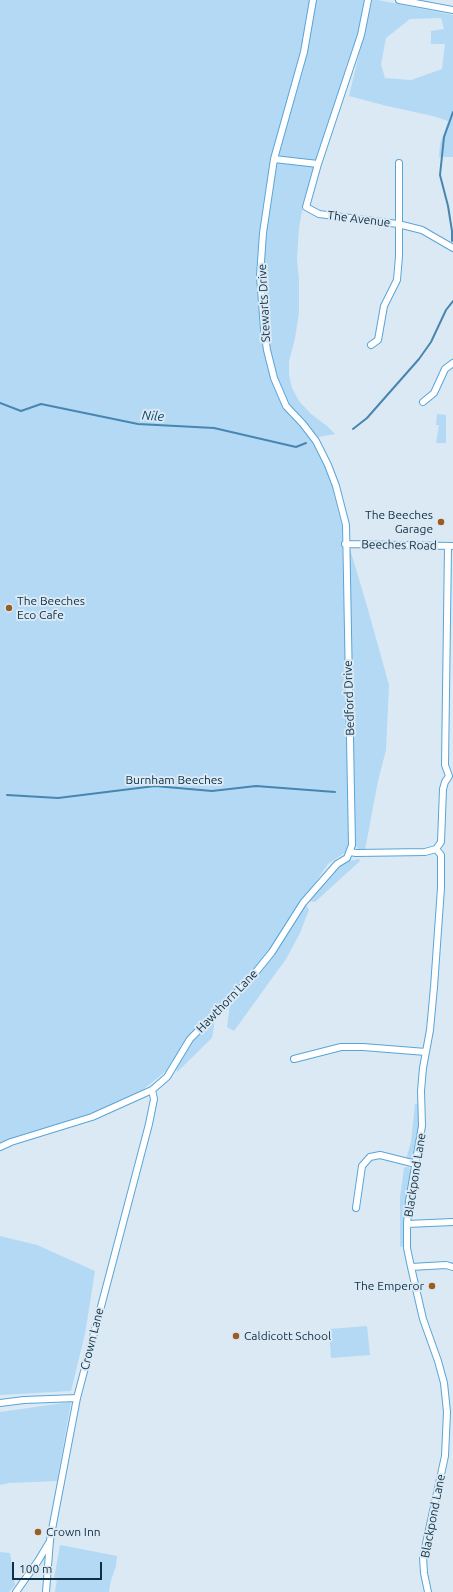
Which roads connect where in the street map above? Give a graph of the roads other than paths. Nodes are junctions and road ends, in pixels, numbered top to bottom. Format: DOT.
graph roads {
  1 [pos="313,0"];
  2 [pos="368,0"];
  3 [pos="399,0"];
  4 [pos="453,10"];
  5 [pos="274,159"];
  6 [pos="399,163"];
  7 [pos="318,164"];
  8 [pos="398,224"];
  9 [pos="453,248"];
  10 [pos="371,344"];
  11 [pos="453,363"];
  12 [pos="423,402"];
  13 [pos="345,544"];
  14 [pos="451,546"];
  15 [pos="451,774"];
  16 [pos="436,850"];
  17 [pos="350,852"];
  18 [pos="426,1052"];
  19 [pos="294,1059"];
  20 [pos="152,1090"];
  21 [pos="0,1147"];
  22 [pos="416,1164"];
  23 [pos="356,1208"];
  24 [pos="453,1222"];
  25 [pos="407,1224"];
  26 [pos="411,1267"];
  27 [pos="453,1267"];
  28 [pos="77,1398"];
  29 [pos="0,1403"];
  30 [pos="450,1429"];
  31 [pos="50,1540"];
  32 [pos="16,1592"];
  33 [pos="46,1592"];
  34 [pos="428,1592"];
  1 -- 5 [label="street, Stewarts Drive"];
  2 -- 7 [label="street, The Avenue"];
  3 -- 4 [label="street"];
  5 -- 7 [label="street"];
  5 -- 13 [label="street, Stewarts Drive"];
  6 -- 8 [label="street"];
  7 -- 8 [label="street, The Avenue"];
  8 -- 9 [label="street, The Avenue"];
  8 -- 10 [label="street"];
  11 -- 12 [label="street"];
  13 -- 14 [label="street, Beeches Road"];
  13 -- 17 [label="street, Bedford Drive"];
  14 -- 15 [label="street"];
  15 -- 16 [label="street"];
  16 -- 17 [label="street"];
  16 -- 18 [label="street, Blackpond Lane"];
  17 -- 20 [label="street, Hawthorn Lane"];
  18 -- 19 [label="street"];
  18 -- 22 [label="street, Blackpond Lane"];
  20 -- 21 [label="street, Hawthorn Lane"];
  20 -- 28 [label="street, Crown Lane"];
  22 -- 23 [label="street"];
  22 -- 25 [label="street, Blackpond Lane"];
  24 -- 25 [label="street"];
  25 -- 26 [label="street, Blackpond Lane"];
  26 -- 27 [label="street"];
  26 -- 30 [label="street, Blackpond Lane"];
  28 -- 29 [label="street"];
  28 -- 31 [label="street, Crown Lane"];
  30 -- 34 [label="street, Blackpond Lane"];
  31 -- 32 [label="street"];
  31 -- 33 [label="street, Crown Lane"];
}
